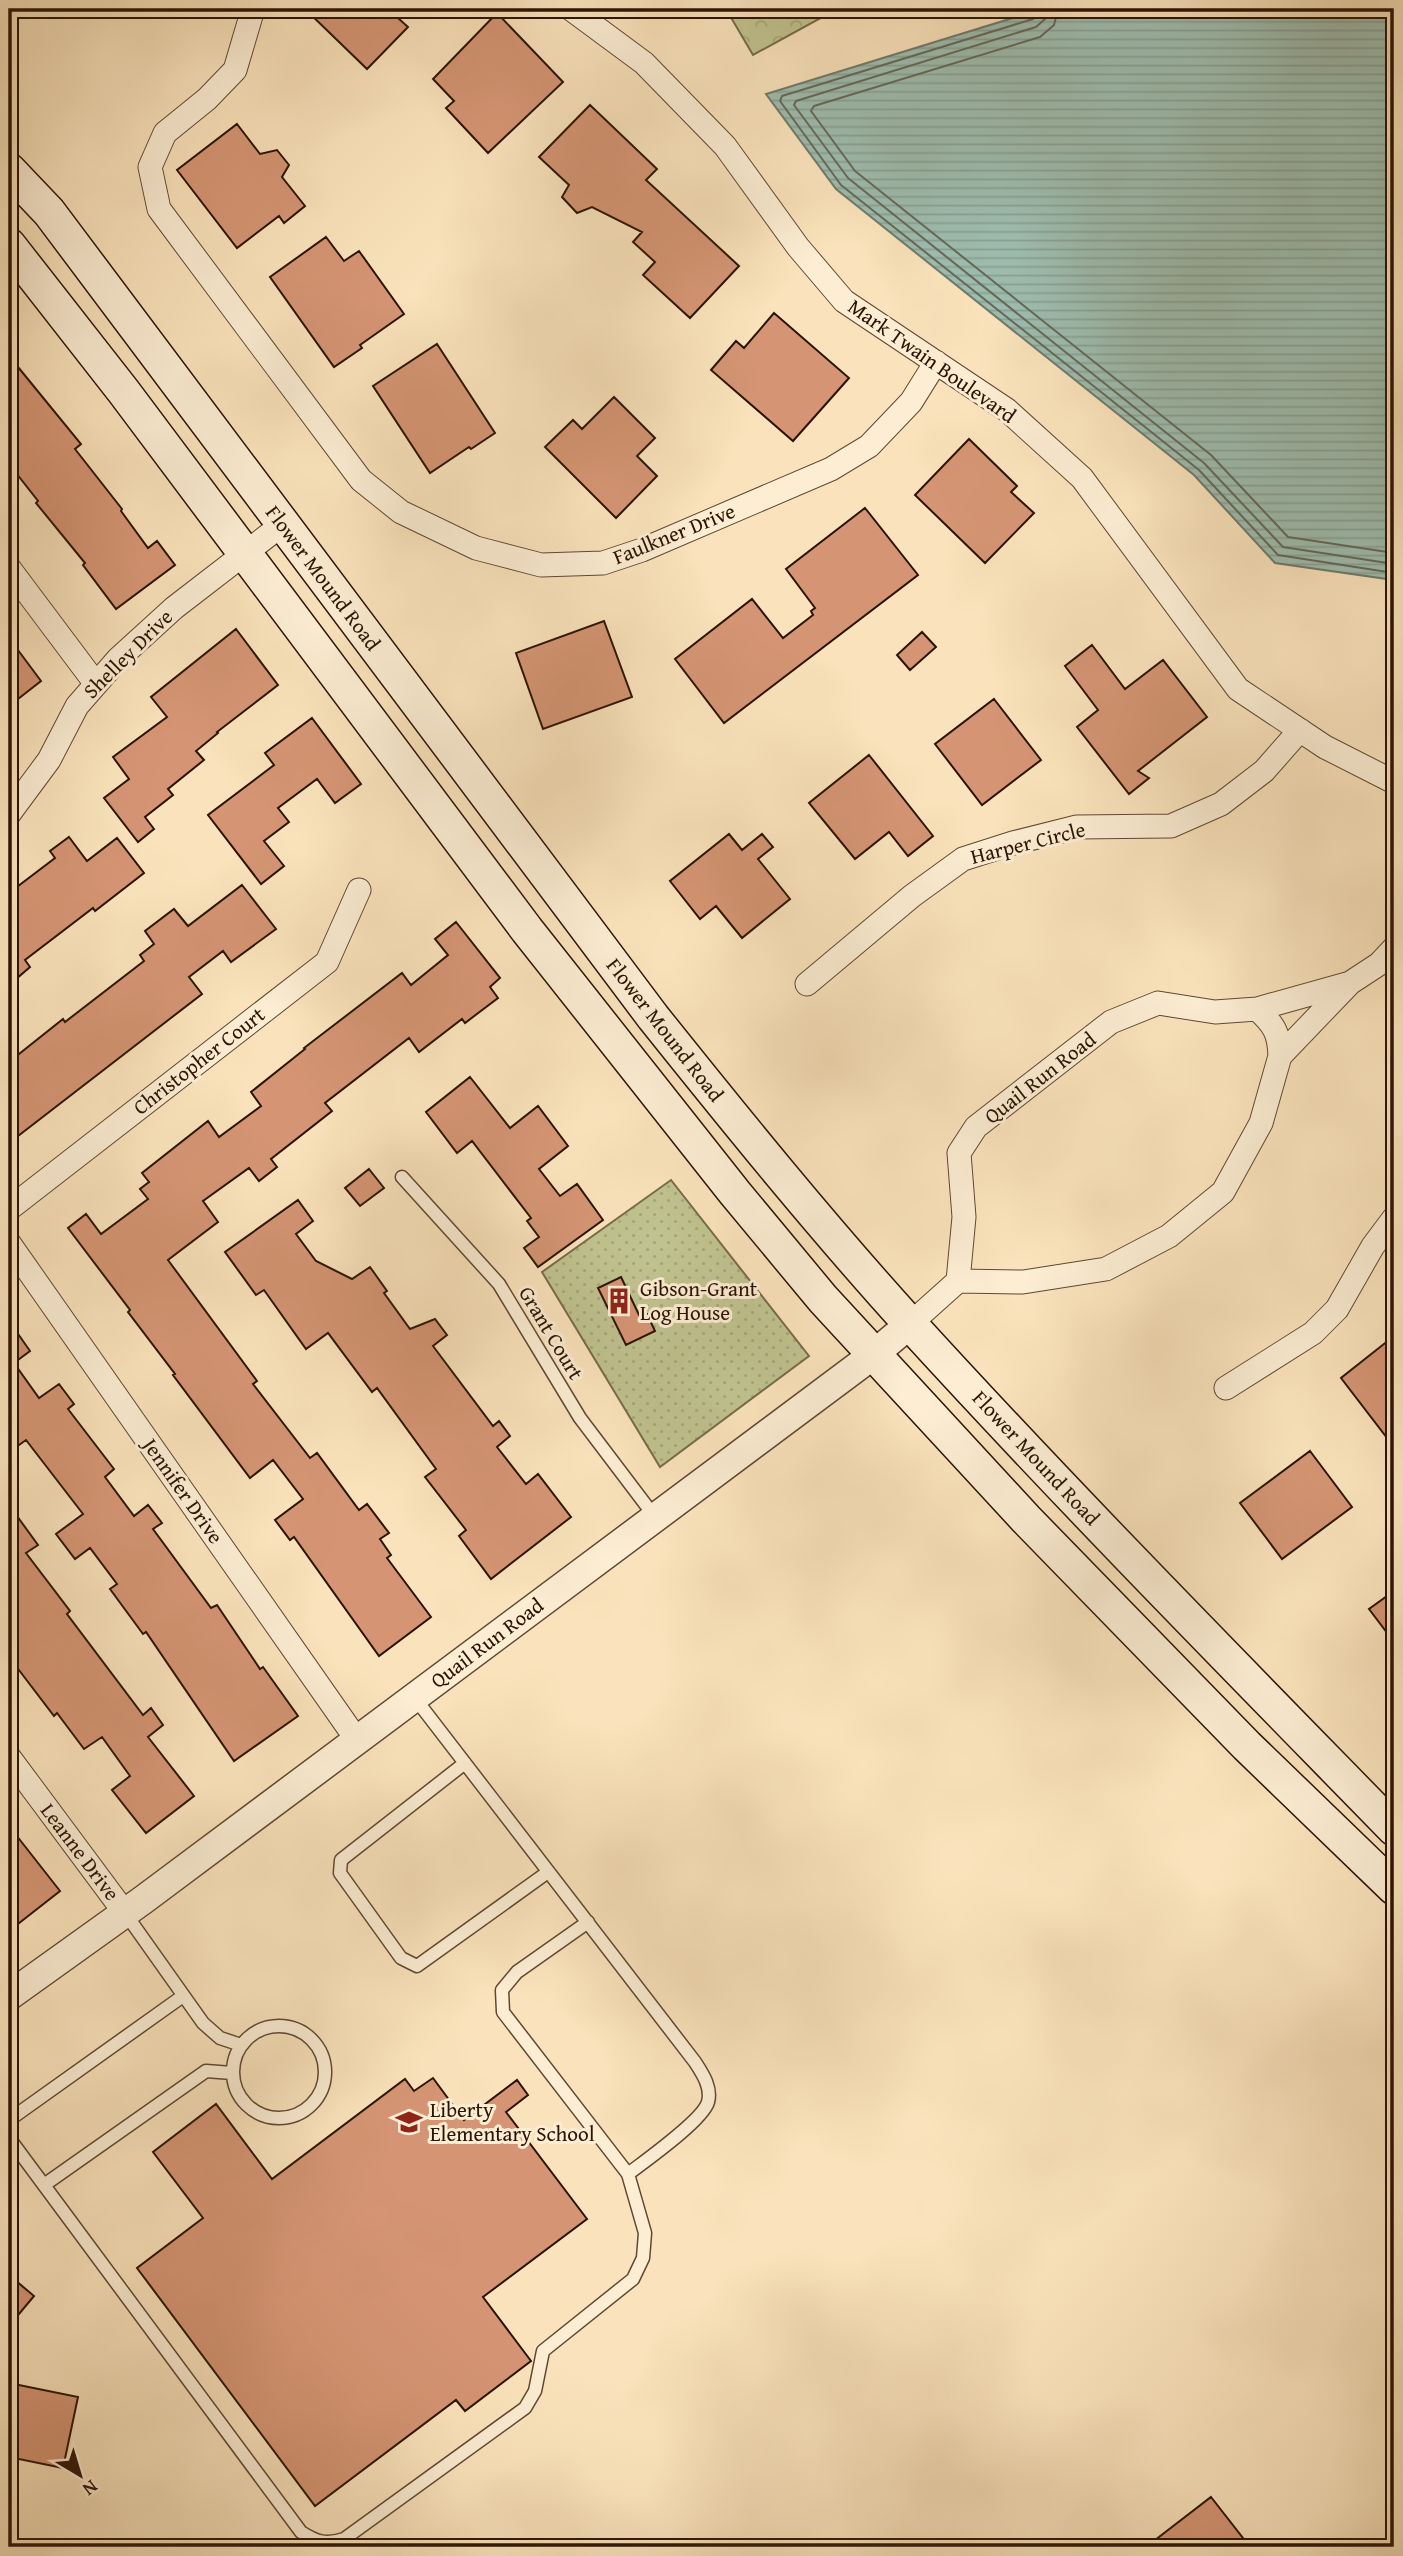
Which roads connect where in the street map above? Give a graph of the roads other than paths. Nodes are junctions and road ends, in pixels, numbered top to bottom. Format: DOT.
graph roads {
  1 [pos="253,9"];
  2 [pos="572,9"];
  3 [pos="9,170"];
  4 [pos="9,245"];
  5 [pos="936,362"];
  6 [pos="283,524"];
  7 [pos="244,553"];
  8 [pos="9,568"];
  9 [pos="96,684"];
  10 [pos="1300,730"];
  11 [pos="1394,782"];
  12 [pos="9,814"];
  13 [pos="359,890"];
  14 [pos="1394,948"];
  15 [pos="1350,983"];
  16 [pos="807,984"];
  17 [pos="1256,1009"];
  18 [pos="1280,1056"];
  19 [pos="402,1177"];
  20 [pos="9,1209"];
  21 [pos="1394,1218"];
  22 [pos="9,1242"];
  23 [pos="958,1281"];
  24 [pos="910,1324"];
  25 [pos="873,1355"];
  26 [pos="1226,1388"];
  27 [pos="656,1517"];
  28 [pos="414,1697"];
  29 [pos="357,1740"];
  30 [pos="9,1757"];
  31 [pos="465,1763"];
  32 [pos="1394,1829"];
  33 [pos="548,1871"];
  34 [pos="1394,1888"];
  35 [pos="125,1913"];
  36 [pos="588,1922"];
  37 [pos="9,1996"];
  38 [pos="183,1996"];
  39 [pos="241,2045"];
  40 [pos="232,2073"];
  41 [pos="9,2120"];
  42 [pos="9,2138"];
  43 [pos="628,2174"];
  44 [pos="44,2185"];
  1 -- 5 [label="street, Faulkner Drive"];
  2 -- 5 [label="street, Mark Twain Boulevard"];
  3 -- 6 [label="main road, Flower Mound Road"];
  4 -- 7 [label="main road"];
  5 -- 10 [label="street, Mark Twain Boulevard"];
  6 -- 7 [label="street, Shelley Drive"];
  6 -- 24 [label="main road, Flower Mound Road"];
  7 -- 9 [label="street, Shelley Drive"];
  7 -- 25 [label="main road"];
  8 -- 9 [label="street"];
  9 -- 12 [label="street, Shelley Drive"];
  10 -- 11 [label="street, Mark Twain Boulevard"];
  10 -- 16 [label="street, Harper Circle"];
  13 -- 20 [label="street, Christopher Court"];
  14 -- 15 [label="street, Quail Run Road"];
  15 -- 17 [label="street, Quail Run Road"];
  15 -- 18 [label="street, Quail Run Road"];
  17 -- 18 [label="street"];
  17 -- 23 [label="street, Quail Run Road"];
  18 -- 23 [label="street, Quail Run Road"];
  19 -- 27 [label="lane, Grant Court"];
  21 -- 26 [label="street"];
  22 -- 29 [label="street, Jennifer Drive"];
  23 -- 24 [label="street, Quail Run Road"];
  24 -- 25 [label="street, Quail Run Road"];
  24 -- 32 [label="main road, Flower Mound Road"];
  25 -- 27 [label="street, Quail Run Road"];
  25 -- 34 [label="main road"];
  27 -- 28 [label="street, Quail Run Road"];
  28 -- 29 [label="street, Quail Run Road"];
  28 -- 31 [label="lane"];
  29 -- 35 [label="street, Quail Run Road"];
  30 -- 35 [label="street, Leanne Drive"];
  31 -- 33 [label="lane"];
  31 -- 33 [label="lane"];
  33 -- 36 [label="lane"];
  35 -- 37 [label="street, Quail Run Road"];
  35 -- 38 [label="lane"];
  36 -- 43 [label="lane"];
  36 -- 43 [label="lane"];
  38 -- 39 [label="lane"];
  38 -- 41 [label="lane"];
  39 -- 40 [label="lane"];
  39 -- 40 [label="lane"];
  40 -- 44 [label="lane"];
  42 -- 44 [label="lane"];
  43 -- 44 [label="lane"];
}
